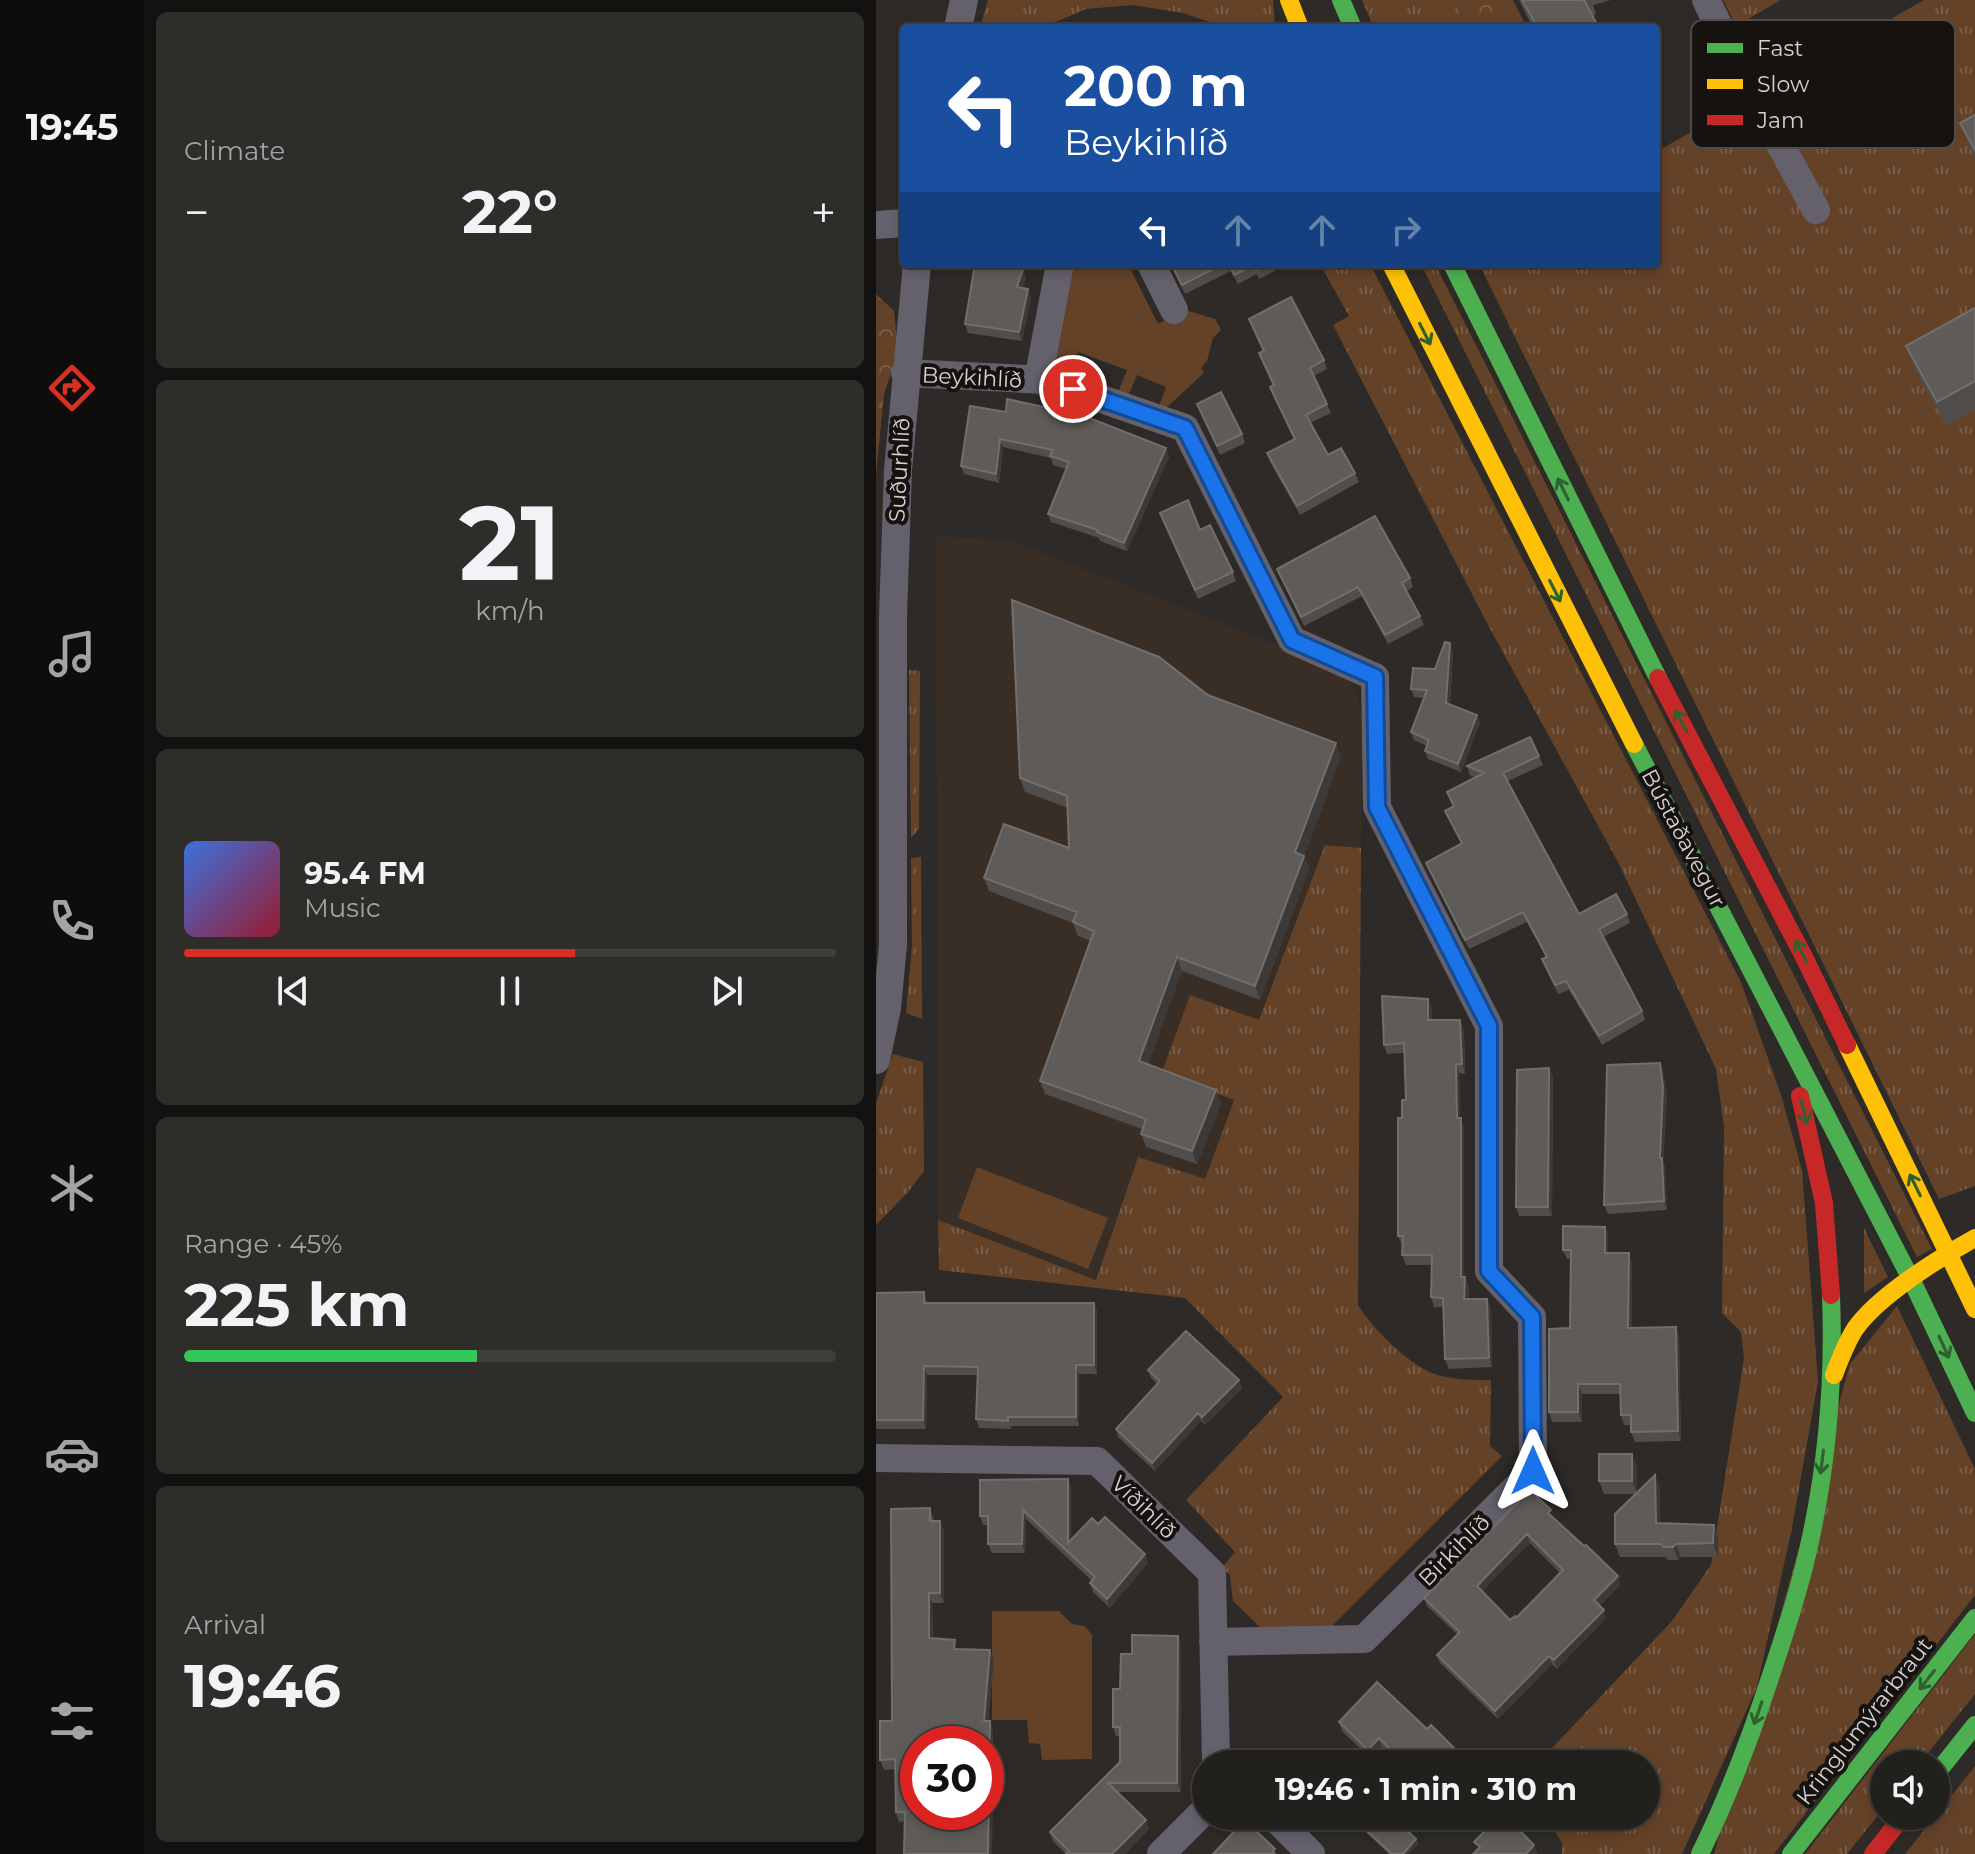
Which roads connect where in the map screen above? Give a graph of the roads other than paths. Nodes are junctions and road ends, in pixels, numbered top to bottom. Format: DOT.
graph roads {
  1 [pos="1289,0"];
  2 [pos="1341,0"];
  3 [pos="1706,0"];
  4 [pos="1716,20"];
  5 [pos="1298,24"];
  6 [pos="1351,24"];
  7 [pos="1782,148"];
  8 [pos="1816,210"];
  9 [pos="900,223"];
  10 [pos="876,225"];
  11 [pos="917,268"];
  12 [pos="1059,268"];
  13 [pos="1153,268"];
  14 [pos="1393,268"];
  15 [pos="1454,268"];
  16 [pos="1174,310"];
  17 [pos="905,373"];
  18 [pos="1038,380"];
  19 [pos="1375,677"];
  20 [pos="1761,985"];
  21 [pos="876,1060"];
  22 [pos="1975,1238"];
  23 [pos="1949,1255"];
  24 [pos="1912,1281"];
  25 [pos="1975,1309"];
  26 [pos="1831,1384"];
  27 [pos="1975,1413"];
  28 [pos="876,1458"];
  29 [pos="1975,1618"];
  30 [pos="1213,1642"];
  31 [pos="1975,1725"];
  32 [pos="1217,1750"];
  33 [pos="1950,1756"];
  34 [pos="1192,1823"];
  35 [pos="1287,1830"];
  36 [pos="1892,1830"];
  37 [pos="1161,1854"];
  38 [pos="1311,1854"];
  39 [pos="1700,1854"];
  40 [pos="1791,1854"];
  41 [pos="1873,1854"];
  1 -- 5 [label="main road"];
  2 -- 6 [label="main road"];
  3 -- 4 [label="street"];
  7 -- 8 [label="street"];
  9 -- 10 [label="street"];
  11 -- 17 [label="street, Suðurhlíð"];
  12 -- 18 [label="street, Beykihlíð"];
  13 -- 16 [label="street"];
  14 -- 20 [label="main road, Bústaðavegur, one-way"];
  23 -- 15 [label="main road, one-way"];
  17 -- 18 [label="street, Beykihlíð"];
  17 -- 21 [label="street, Suðurhlíð"];
  18 -- 19 [label="street, Beykihlíð"];
  19 -- 30 [label="street, Birkihlíð"];
  20 -- 24 [label="main road, Bústaðavegur"];
  20 -- 26 [label="main road, one-way"];
  22 -- 23 [label="main road"];
  23 -- 24 [label="main road"];
  23 -- 25 [label="main road"];
  24 -- 26 [label="main road"];
  24 -- 27 [label="main road, Bústaðavegur, one-way"];
  26 -- 39 [label="main road, one-way"];
  28 -- 30 [label="street, Víðihlíð"];
  29 -- 40 [label="main road, Kringlumýrarbraut, one-way"];
  30 -- 32 [label="street, Víðihlíð"];
  31 -- 33 [label="main road"];
  34 -- 37 [label="street"];
  35 -- 38 [label="street"];
  36 -- 41 [label="main road"];
}
